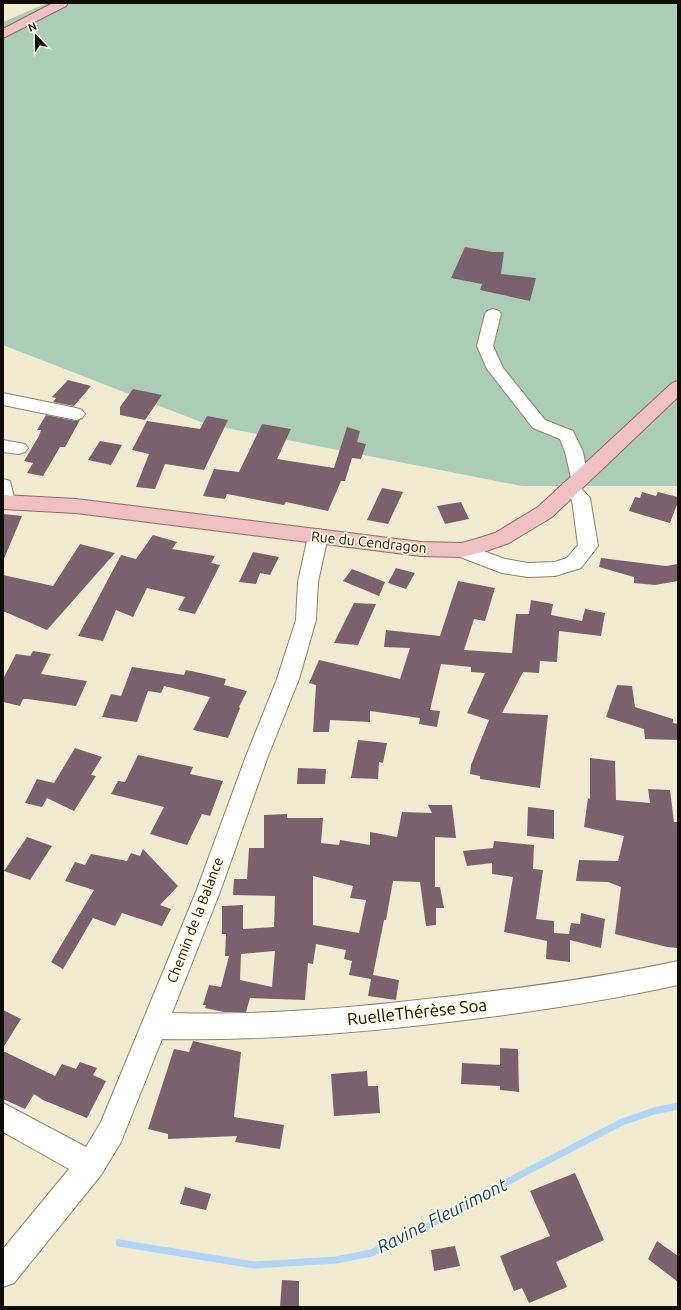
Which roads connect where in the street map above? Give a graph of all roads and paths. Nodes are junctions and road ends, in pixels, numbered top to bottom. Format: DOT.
graph roads {
  1 [pos="50,3"];
  2 [pos="62,3"];
  3 [pos="3,28"];
  4 [pos="3,34"];
  5 [pos="493,314"];
  6 [pos="678,387"];
  7 [pos="3,399"];
  8 [pos="76,414"];
  9 [pos="575,484"];
  10 [pos="4,496"];
  11 [pos="318,536"];
  12 [pos="462,550"];
  13 [pos="678,973"];
  14 [pos="153,1026"];
  15 [pos="3,1117"];
  16 [pos="91,1165"];
  17 [pos="3,1272"];
  1 -- 3 [label="main road"];
  2 -- 4 [label="main road"];
  5 -- 9 [label="street"];
  6 -- 9 [label="main road, Rue du Cendragon"];
  7 -- 8 [label="street"];
  9 -- 12 [label="main road, Rue du Cendragon"];
  9 -- 12 [label="street"];
  10 -- 11 [label="main road, Rue du Cendragon"];
  11 -- 12 [label="main road, Rue du Cendragon"];
  11 -- 14 [label="street, Chemin de la Balance"];
  13 -- 14 [label="street, RuelleThérèse Soa"];
  14 -- 16 [label="street, Chemin de la Balance"];
  15 -- 16 [label="street"];
  16 -- 17 [label="street, Chemin de la Balance"];
}
